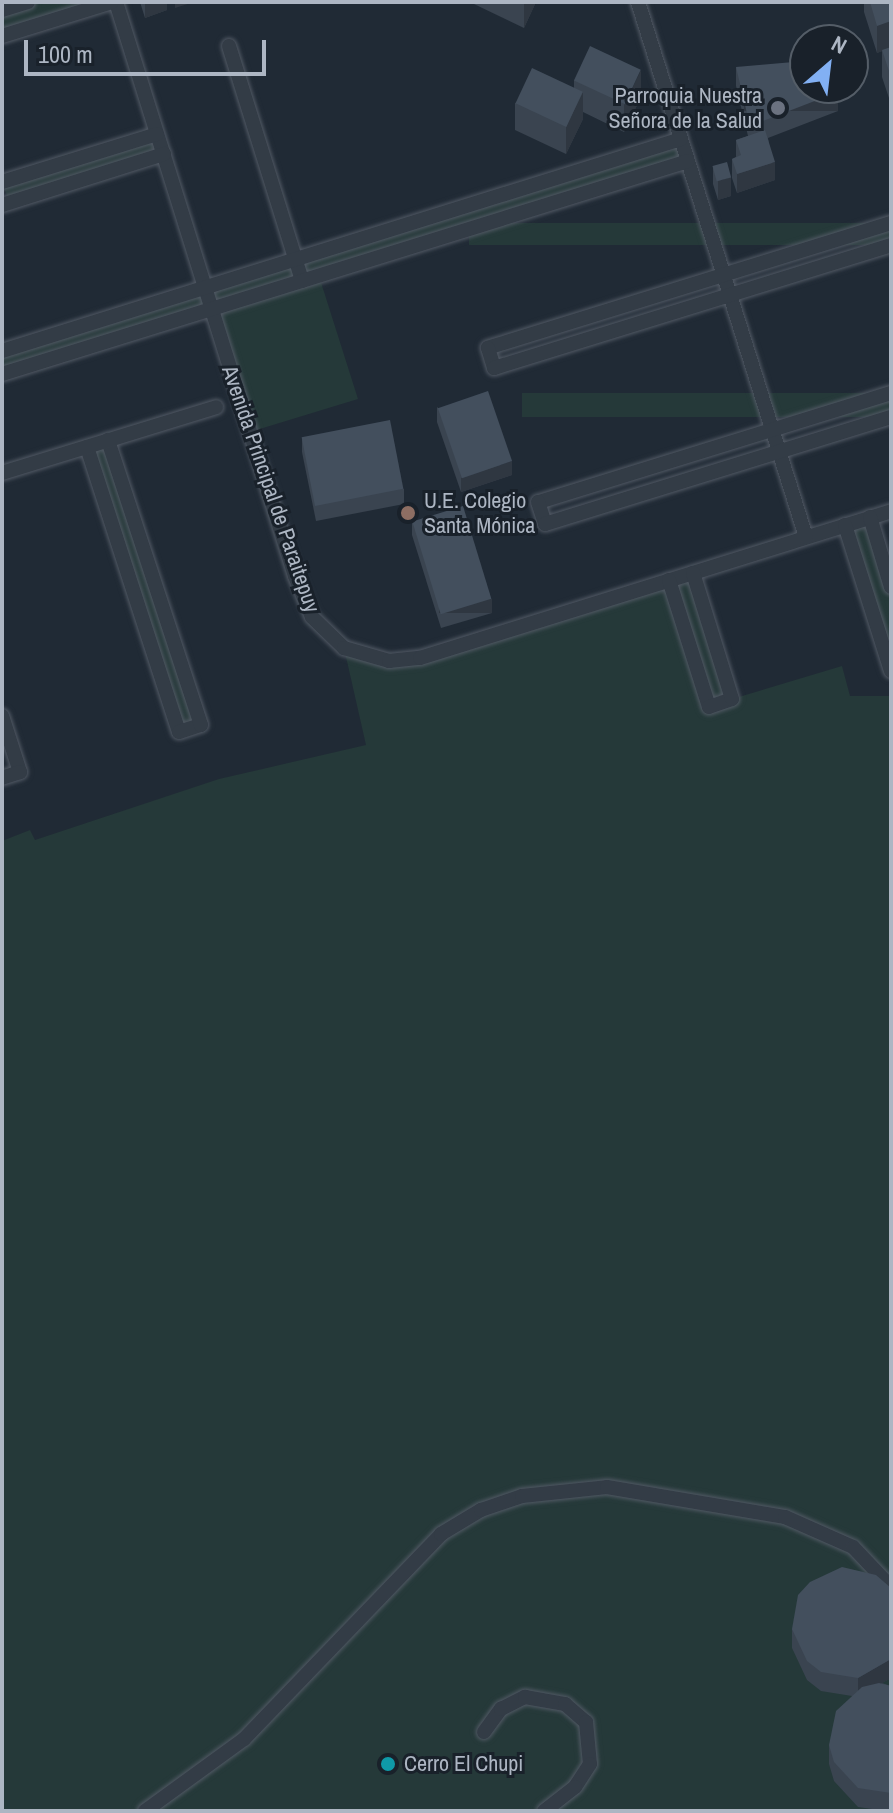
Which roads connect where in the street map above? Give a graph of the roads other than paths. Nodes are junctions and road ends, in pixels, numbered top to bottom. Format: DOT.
graph roads {
  1 [pos="28,2"];
  2 [pos="114,2"];
  3 [pos="638,2"];
  4 [pos="2,10"];
  5 [pos="2,36"];
  6 [pos="229,46"];
  7 [pos="157,134"];
  8 [pos="681,139"];
  9 [pos="164,154"];
  10 [pos="688,161"];
  11 [pos="2,182"];
  12 [pos="2,205"];
  13 [pos="445,213"];
  14 [pos="891,223"];
  15 [pos="453,234"];
  16 [pos="891,245"];
  17 [pos="296,260"];
  18 [pos="724,275"];
  19 [pos="302,281"];
  20 [pos="205,288"];
  21 [pos="730,295"];
  22 [pos="212,309"];
  23 [pos="2,351"];
  24 [pos="2,374"];
  25 [pos="891,393"];
  26 [pos="216,407"];
  27 [pos="891,417"];
  28 [pos="773,429"];
  29 [pos="108,440"];
  30 [pos="87,447"];
  31 [pos="779,451"];
  32 [pos="2,473"];
  33 [pos="891,511"];
  34 [pos="870,517"];
  35 [pos="845,525"];
  36 [pos="806,537"];
  37 [pos="693,573"];
  38 [pos="669,580"];
  39 [pos="891,587"];
  40 [pos="891,671"];
  41 [pos="2,716"];
  42 [pos="2,778"];
  43 [pos="891,1587"];
  44 [pos="484,1732"];
  45 [pos="145,1811"];
  46 [pos="544,1811"];
  1 -- 4 [label="street"];
  2 -- 5 [label="street"];
  2 -- 7 [label="street, Avenida Principal de Paraitepuy"];
  3 -- 8 [label="street"];
  6 -- 17 [label="street"];
  7 -- 9 [label="street, Avenida Principal de Paraitepuy"];
  7 -- 11 [label="street"];
  8 -- 10 [label="street"];
  8 -- 13 [label="street"];
  9 -- 12 [label="street"];
  9 -- 20 [label="street, Avenida Principal de Paraitepuy"];
  10 -- 15 [label="street"];
  10 -- 18 [label="street"];
  13 -- 15 [label="street"];
  13 -- 17 [label="street"];
  14 -- 18 [label="street"];
  15 -- 19 [label="street"];
  16 -- 21 [label="street"];
  17 -- 19 [label="street"];
  17 -- 20 [label="street"];
  18 -- 21 [label="street"];
  18 -- 21 [label="street"];
  19 -- 22 [label="street"];
  20 -- 22 [label="street, Avenida Principal de Paraitepuy"];
  20 -- 23 [label="street"];
  21 -- 28 [label="street"];
  22 -- 24 [label="street"];
  22 -- 38 [label="street, Avenida Principal de Paraitepuy"];
  25 -- 28 [label="street"];
  26 -- 29 [label="street"];
  27 -- 31 [label="street"];
  28 -- 31 [label="street"];
  28 -- 31 [label="street"];
  29 -- 30 [label="street"];
  29 -- 30 [label="street"];
  30 -- 32 [label="street"];
  31 -- 36 [label="street"];
  33 -- 34 [label="street, Avenida Principal de Paraitepuy"];
  34 -- 35 [label="street, Avenida Principal de Paraitepuy"];
  34 -- 39 [label="street"];
  35 -- 36 [label="street, Avenida Principal de Paraitepuy"];
  35 -- 40 [label="street"];
  36 -- 37 [label="street, Avenida Principal de Paraitepuy"];
  37 -- 38 [label="street, Avenida Principal de Paraitepuy"];
  37 -- 38 [label="street"];
  41 -- 42 [label="street"];
  43 -- 45 [label="street"];
  44 -- 46 [label="street"];
}
